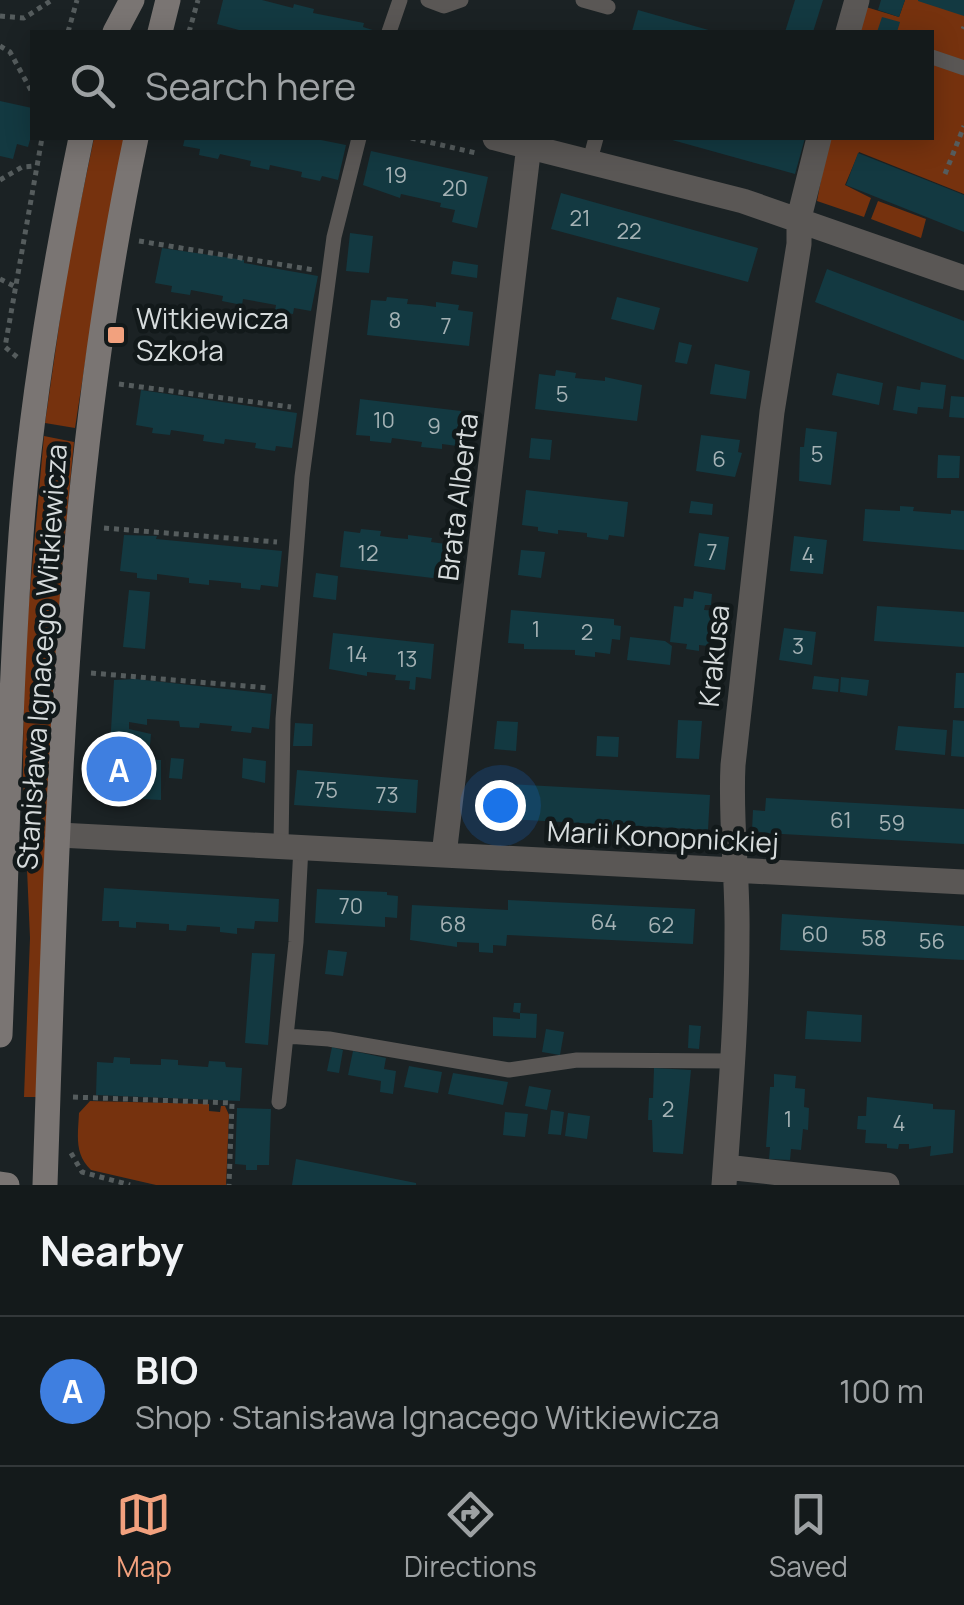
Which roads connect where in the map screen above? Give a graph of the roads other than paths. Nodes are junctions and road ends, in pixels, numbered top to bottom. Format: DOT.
graph roads {
  1 [pos="132,0"];
  2 [pos="168,0"];
  3 [pos="400,0"];
  4 [pos="428,0"];
  5 [pos="461,0"];
  6 [pos="582,0"];
  7 [pos="857,0"];
  8 [pos="608,7"];
  9 [pos="116,30"];
  10 [pos="129,30"];
  11 [pos="160,30"];
  12 [pos="390,30"];
  13 [pos="850,30"];
  14 [pos="934,58"];
  15 [pos="964,68"];
  16 [pos="82,140"];
  17 [pos="136,140"];
  18 [pos="358,140"];
  19 [pos="504,140"];
  20 [pos="818,140"];
  21 [pos="530,146"];
  22 [pos="593,148"];
  23 [pos="799,218"];
  24 [pos="964,278"];
  25 [pos="59,835"];
  26 [pos="291,847"];
  27 [pos="444,855"];
  28 [pos="735,872"];
  29 [pos="964,882"];
  30 [pos="2,938"];
  31 [pos="0,1035"];
  32 [pos="286,1036"];
  33 [pos="732,1060"];
  34 [pos="280,1102"];
  35 [pos="725,1176"];
  36 [pos="45,1185"];
  37 [pos="887,1185"];
  1 -- 9 [label="street"];
  1 -- 10 [label="street"];
  2 -- 11 [label="street"];
  3 -- 12 [label="lane"];
  4 -- 5 [label="lane"];
  6 -- 8 [label="lane"];
  7 -- 13 [label="street"];
  14 -- 15 [label="lane"];
  16 -- 30 [label="street, Stanisława Ignacego Witkiewicza"];
  17 -- 25 [label="street, Stanisława Ignacego Witkiewicza"];
  18 -- 26 [label="lane"];
  19 -- 21 [label="street"];
  20 -- 23 [label="street, Krakusa"];
  21 -- 22 [label="street"];
  21 -- 27 [label="street, Brata Alberta"];
  22 -- 23 [label="street"];
  23 -- 24 [label="street"];
  23 -- 28 [label="street, Krakusa"];
  25 -- 26 [label="street, Marii Konopnickiej"];
  25 -- 36 [label="street, Stanisława Ignacego Witkiewicza"];
  26 -- 27 [label="street, Marii Konopnickiej"];
  26 -- 32 [label="lane"];
  27 -- 28 [label="street, Marii Konopnickiej"];
  28 -- 29 [label="street, Marii Konopnickiej"];
  28 -- 33 [label="street, Krakusa"];
  30 -- 31 [label="street, Stanisława Ignacego Witkiewicza"];
  32 -- 33 [label="lane"];
  32 -- 34 [label="lane"];
  33 -- 35 [label="street, Krakusa"];
  35 -- 37 [label="street"];
}
